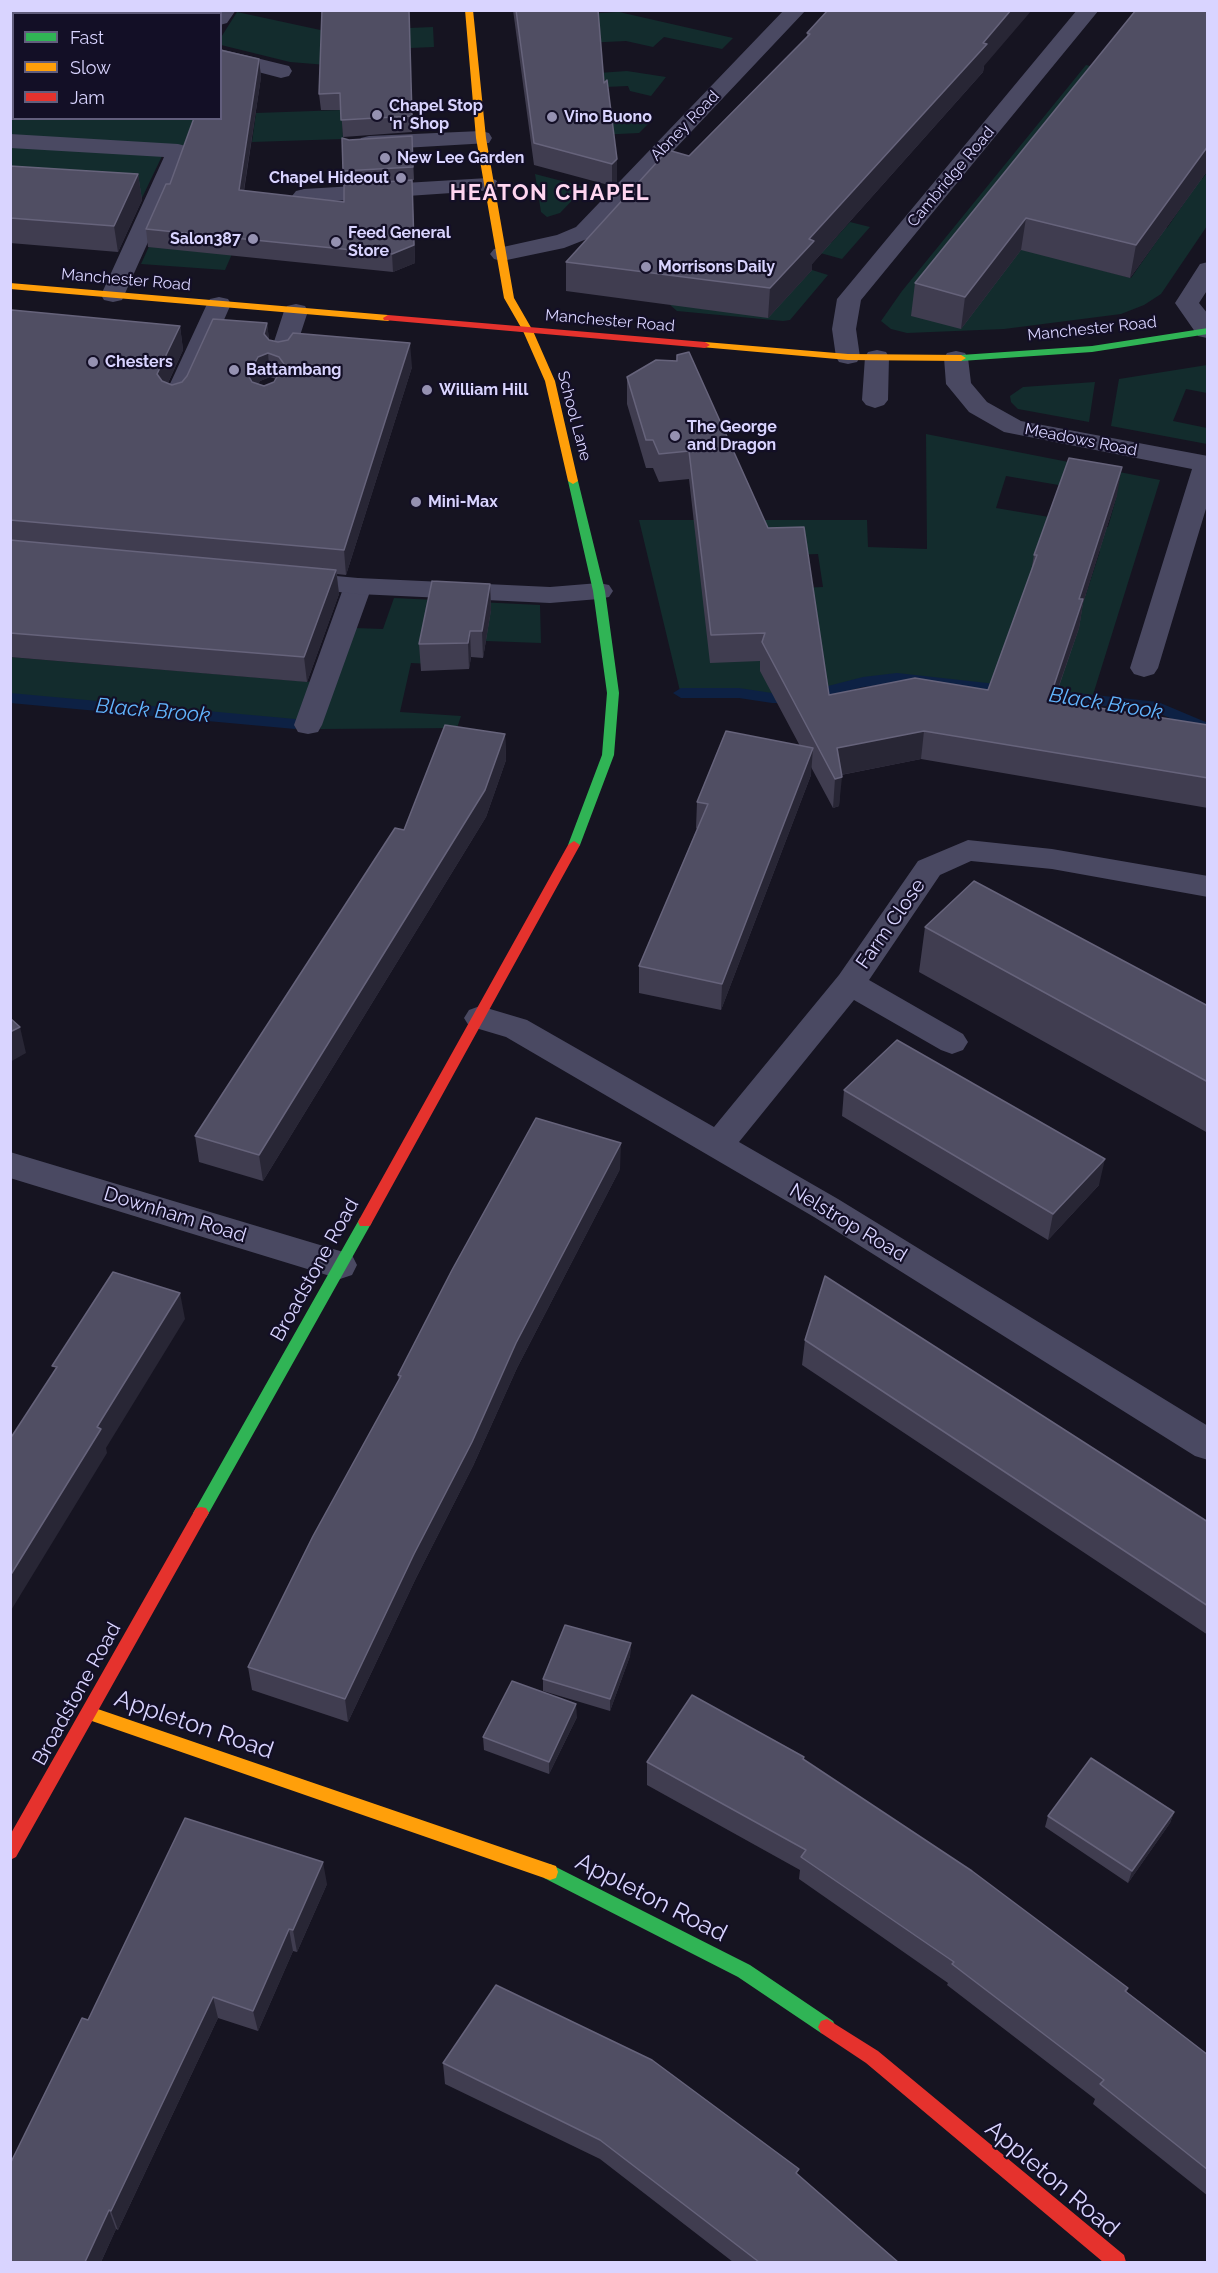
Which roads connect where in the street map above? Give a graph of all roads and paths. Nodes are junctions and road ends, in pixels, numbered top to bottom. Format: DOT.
graph roads {
  1 [pos="469,10"];
  2 [pos="796,10"];
  3 [pos="1089,10"];
  4 [pos="222,56"];
  5 [pos="281,71"];
  6 [pos="481,138"];
  7 [pos="10,141"];
  8 [pos="350,144"];
  9 [pos="488,185"];
  10 [pos="304,196"];
  11 [pos="502,254"];
  12 [pos="1208,269"];
  13 [pos="10,286"];
  14 [pos="113,295"];
  15 [pos="219,304"];
  16 [pos="296,311"];
  17 [pos="528,331"];
  18 [pos="1207,331"];
  19 [pos="281,357"];
  20 [pos="848,357"];
  21 [pos="877,357"];
  22 [pos="956,358"];
  23 [pos="176,399"];
  24 [pos="875,400"];
  25 [pos="1207,464"];
  26 [pos="265,577"];
  27 [pos="358,586"];
  28 [pos="599,591"];
  29 [pos="1144,668"];
  30 [pos="613,693"];
  31 [pos="308,725"];
  32 [pos="1208,887"];
  33 [pos="850,983"];
  34 [pos="480,1018"];
  35 [pos="952,1042"];
  36 [pos="718,1145"];
  37 [pos="10,1165"];
  38 [pos="340,1265"];
  39 [pos="1208,1445"];
  40 [pos="89,1713"];
  41 [pos="10,1852"];
  42 [pos="1117,2262"];
  1 -- 6 [label="main road, School Lane"];
  2 -- 11 [label="street, Abney Road"];
  3 -- 20 [label="street, Cambridge Road"];
  4 -- 5 [label="street"];
  6 -- 8 [label="street"];
  6 -- 9 [label="main road, School Lane"];
  7 -- 14 [label="street"];
  9 -- 10 [label="street"];
  9 -- 11 [label="main road, School Lane"];
  11 -- 17 [label="main road, School Lane"];
  12 -- 18 [label="street"];
  13 -- 14 [label="main road, Manchester Road"];
  14 -- 15 [label="main road, Manchester Road"];
  15 -- 16 [label="main road, Manchester Road"];
  15 -- 23 [label="street"];
  16 -- 17 [label="main road, Manchester Road"];
  16 -- 19 [label="street"];
  17 -- 20 [label="main road, Manchester Road"];
  17 -- 28 [label="main road, School Lane"];
  18 -- 22 [label="main road, Manchester Road"];
  20 -- 21 [label="main road, Manchester Road"];
  21 -- 22 [label="main road, Manchester Road"];
  21 -- 24 [label="street"];
  22 -- 25 [label="street, Meadows Road"];
  25 -- 29 [label="street"];
  26 -- 27 [label="street"];
  27 -- 28 [label="street"];
  27 -- 31 [label="street"];
  28 -- 30 [label="main road, School Lane"];
  30 -- 34 [label="main road, Broadstone Road"];
  32 -- 33 [label="street, Farm Close"];
  33 -- 35 [label="street"];
  33 -- 36 [label="street, Farm Close"];
  34 -- 36 [label="street, Nelstrop Road"];
  34 -- 38 [label="main road, Broadstone Road"];
  36 -- 39 [label="street, Nelstrop Road"];
  37 -- 38 [label="street, Downham Road"];
  38 -- 40 [label="main road, Broadstone Road"];
  40 -- 41 [label="main road, Broadstone Road"];
  40 -- 42 [label="main road, Appleton Road"];
}
